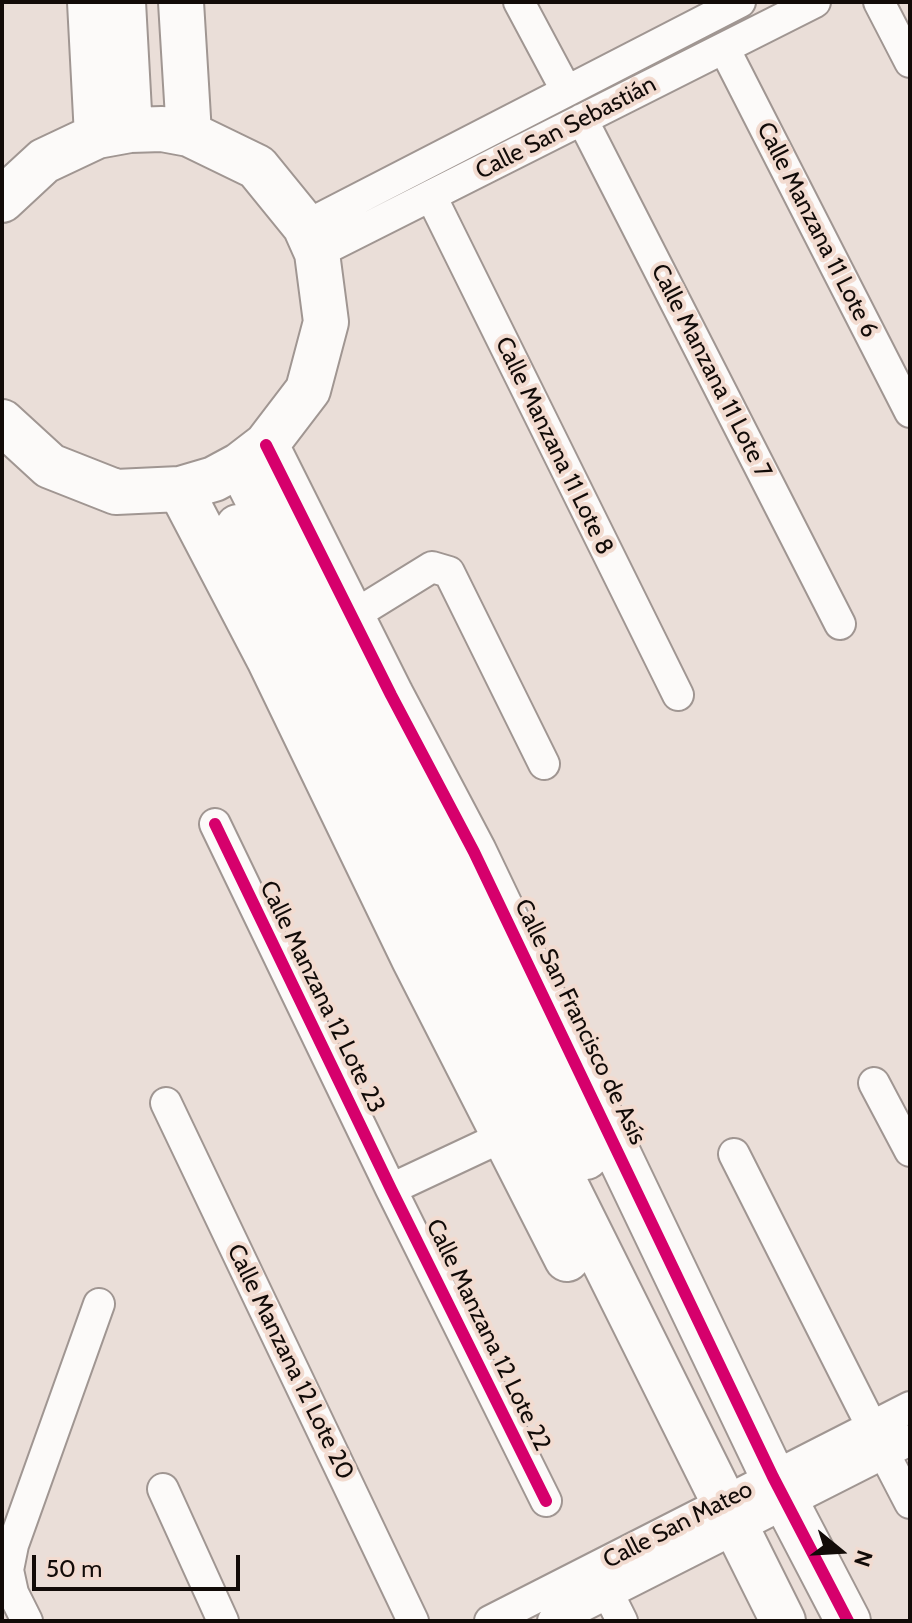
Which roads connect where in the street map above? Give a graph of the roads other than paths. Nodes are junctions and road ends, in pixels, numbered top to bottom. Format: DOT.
graph roads {
  1 [pos="90,2"];
  2 [pos="123,2"];
  3 [pos="155,2"];
  4 [pos="181,2"];
  5 [pos="519,2"];
  6 [pos="740,2"];
  7 [pos="815,2"];
  8 [pos="879,2"];
  9 [pos="706,10"];
  10 [pos="724,48"];
  11 [pos="910,62"];
  12 [pos="566,90"];
  13 [pos="582,119"];
  14 [pos="144,132"];
  15 [pos="431,196"];
  16 [pos="2,200"];
  17 [pos="311,240"];
  18 [pos="910,412"];
  19 [pos="2,422"];
  20 [pos="225,469"];
  21 [pos="351,617"];
  22 [pos="840,624"];
  23 [pos="678,695"];
  24 [pos="544,764"];
  25 [pos="215,824"];
  26 [pos="874,1083"];
  27 [pos="166,1103"];
  28 [pos="504,1136"];
  29 [pos="910,1151"];
  30 [pos="734,1154"];
  31 [pos="391,1189"];
  32 [pos="99,1304"];
  33 [pos="910,1407"];
  34 [pos="889,1440"];
  35 [pos="163,1489"];
  36 [pos="546,1501"];
  37 [pos="910,1503"];
  38 [pos="742,1509"];
  39 [pos="608,1593"];
  40 [pos="27,1621"];
  41 [pos="223,1621"];
  42 [pos="413,1621"];
  43 [pos="490,1621"];
  44 [pos="553,1621"];
  45 [pos="622,1621"];
  46 [pos="752,1621"];
  47 [pos="783,1621"];
  48 [pos="817,1621"];
  49 [pos="848,1621"];
  1 -- 14 [label="street"];
  2 -- 14 [label="street"];
  3 -- 14 [label="street"];
  4 -- 14 [label="street"];
  5 -- 12 [label="street"];
  6 -- 9 [label="street, Calle San Sebastián"];
  7 -- 10 [label="street, Calle San Sebastián"];
  8 -- 11 [label="street"];
  9 -- 12 [label="street, Calle San Sebastián"];
  10 -- 13 [label="street, Calle San Sebastián"];
  10 -- 18 [label="street, Calle Manzana 11 Lote 6"];
  12 -- 17 [label="street, Calle San Sebastián"];
  13 -- 15 [label="street, Calle San Sebastián"];
  13 -- 22 [label="street, Calle Manzana 11 Lote 7"];
  14 -- 16 [label="street"];
  14 -- 17 [label="street"];
  15 -- 17 [label="street, Calle San Sebastián"];
  15 -- 23 [label="street, Calle Manzana 11 Lote 8"];
  17 -- 20 [label="street"];
  19 -- 20 [label="street"];
  20 -- 21 [label="street, Calle San Francisco de Asís"];
  20 -- 28 [label="street, Calle San Francisco de Asís"];
  20 -- 38 [label="street, Calle San Francisco de Asís"];
  21 -- 24 [label="street"];
  21 -- 38 [label="street, Calle San Francisco de Asís"];
  25 -- 31 [label="street, Calle Manzana 12 Lote 23"];
  26 -- 29 [label="street"];
  27 -- 42 [label="street, Calle Manzana 12 Lote 20"];
  28 -- 31 [label="street"];
  28 -- 38 [label="street, Calle San Francisco de Asís"];
  30 -- 34 [label="street"];
  31 -- 36 [label="street, Calle Manzana 12 Lote 22"];
  32 -- 40 [label="street"];
  33 -- 34 [label="street, Calle San Mateo"];
  34 -- 37 [label="street"];
  34 -- 38 [label="street, Calle San Mateo"];
  35 -- 41 [label="street"];
  38 -- 39 [label="street, Calle San Mateo"];
  38 -- 43 [label="street, Calle San Mateo"];
  38 -- 46 [label="street, Calle San Francisco de Asís"];
  38 -- 47 [label="street, Calle San Francisco de Asís"];
  38 -- 48 [label="street, Calle San Francisco de Asís"];
  38 -- 49 [label="street, Calle San Francisco de Asís"];
  39 -- 44 [label="street, Calle San Mateo"];
  39 -- 45 [label="street"];
}
